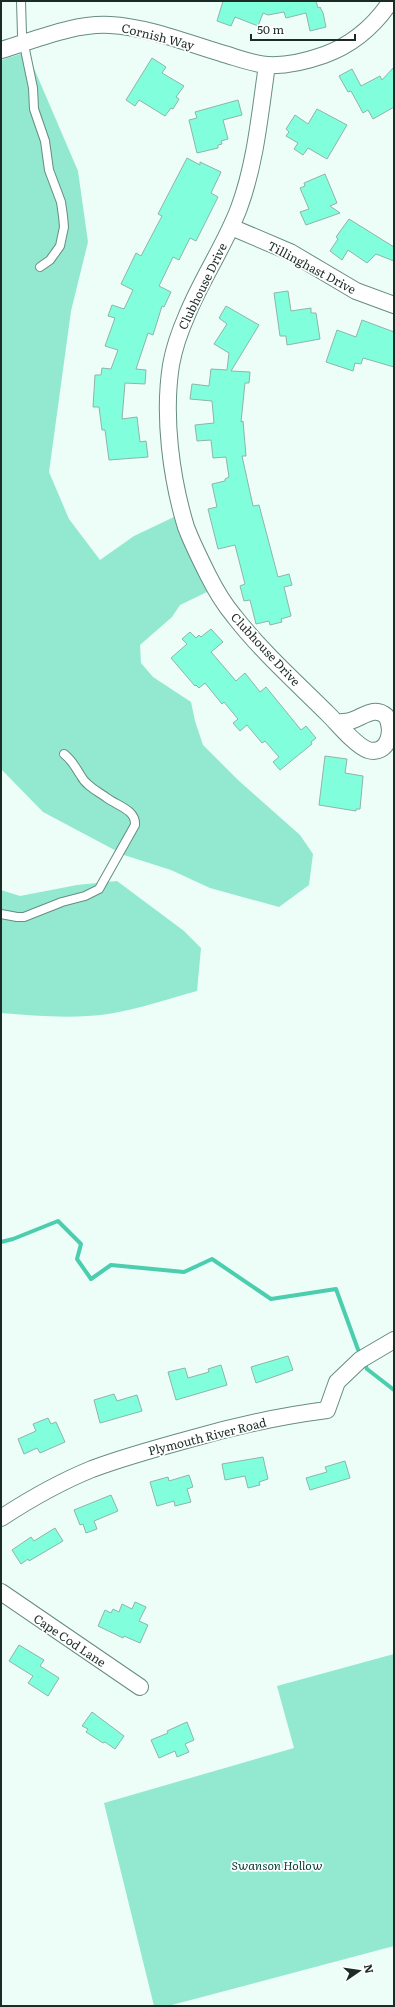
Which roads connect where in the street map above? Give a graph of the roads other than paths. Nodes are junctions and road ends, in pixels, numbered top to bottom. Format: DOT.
graph roads {
  1 [pos="21,1"];
  2 [pos="391,1"];
  3 [pos="24,43"];
  4 [pos="1,50"];
  5 [pos="267,65"];
  6 [pos="231,228"];
  7 [pos="40,267"];
  8 [pos="394,305"];
  9 [pos="337,723"];
  10 [pos="64,754"];
  11 [pos="1,914"];
  12 [pos="394,1340"];
  13 [pos="1,1518"];
  14 [pos="1,1592"];
  15 [pos="140,1687"];
  1 -- 3 [label="lane"];
  2 -- 5 [label="street"];
  3 -- 4 [label="street, Cornish Way"];
  3 -- 5 [label="street, Cornish Way"];
  3 -- 7 [label="lane"];
  5 -- 6 [label="street, Clubhouse Drive"];
  6 -- 8 [label="street, Tillinghast Drive"];
  6 -- 9 [label="street, Clubhouse Drive"];
  10 -- 11 [label="lane"];
  12 -- 13 [label="street, Plymouth River Road"];
  14 -- 15 [label="street, Cape Cod Lane"];
}
